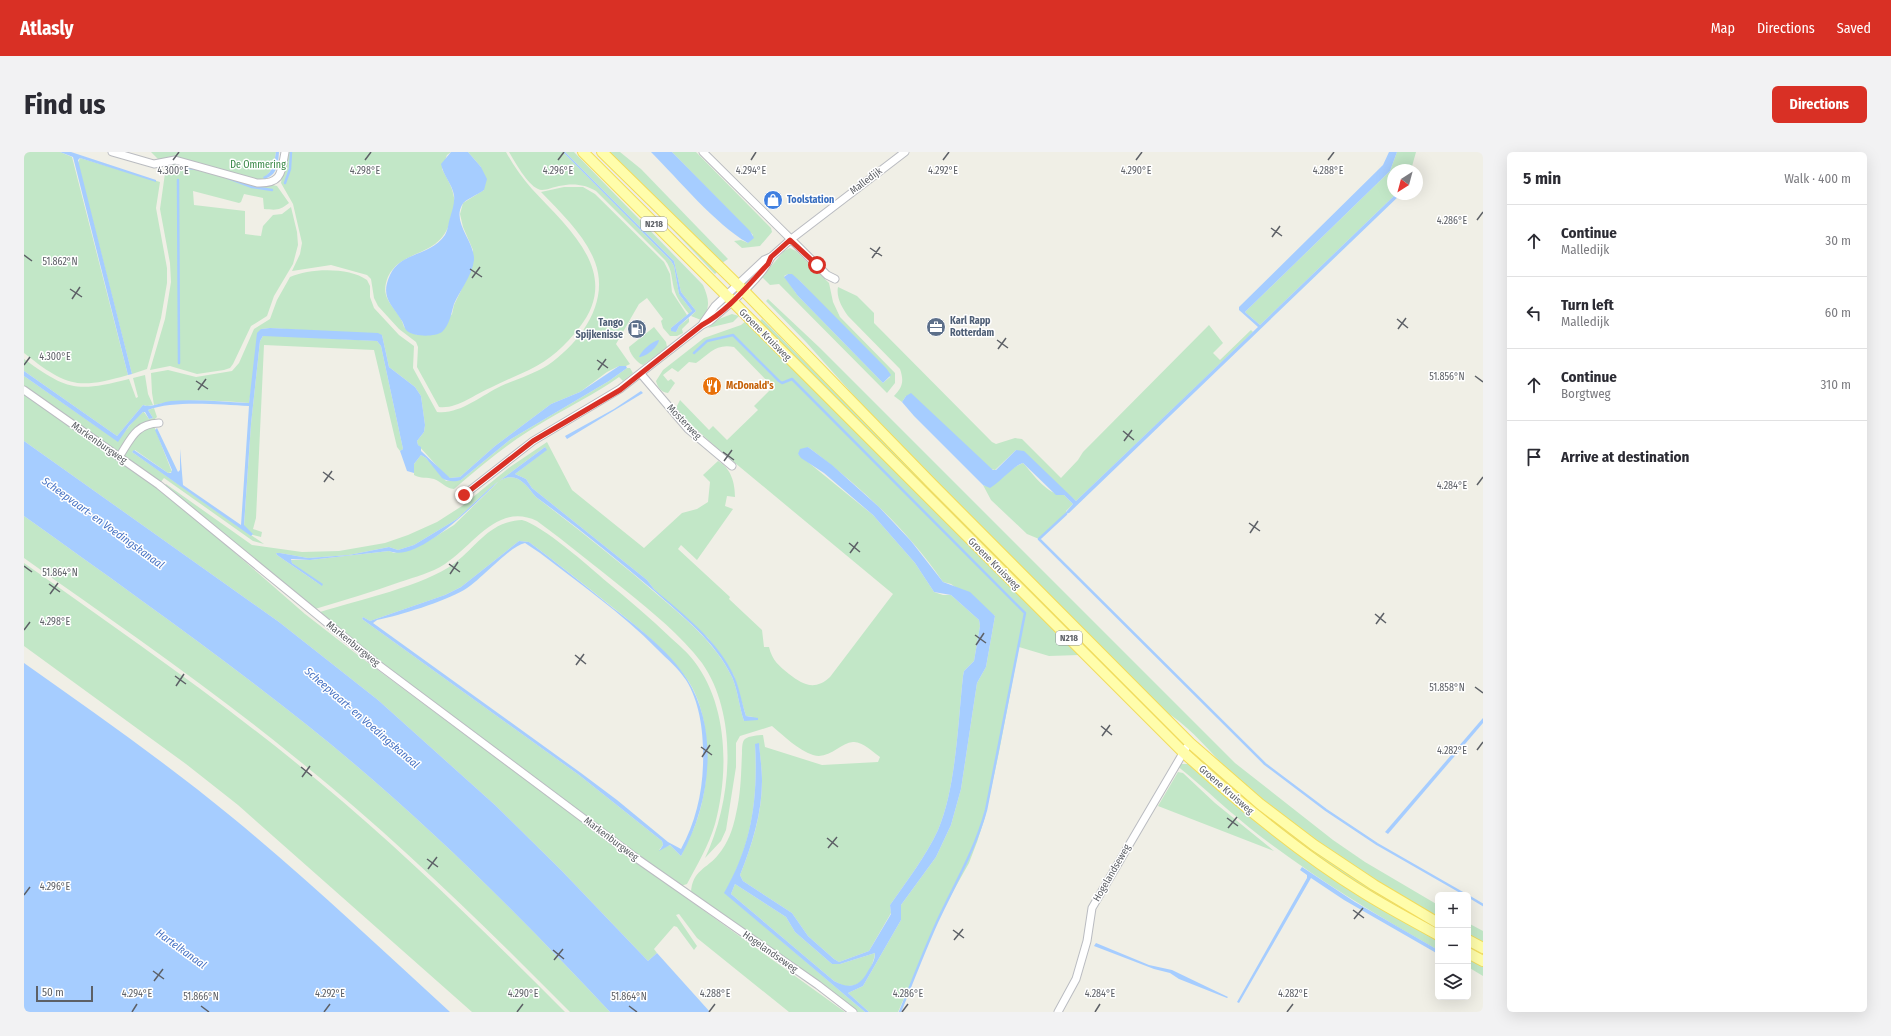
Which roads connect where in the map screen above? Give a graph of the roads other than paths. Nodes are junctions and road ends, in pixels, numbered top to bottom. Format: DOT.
graph roads {
  1 [pos="112,152"];
  2 [pos="285,152"];
  3 [pos="583,152"];
  4 [pos="602,152"];
  5 [pos="703,152"];
  6 [pos="905,152"];
  7 [pos="790,240"];
  8 [pos="835,279"];
  9 [pos="740,287"];
  10 [pos="728,299"];
  11 [pos="641,374"];
  12 [pos="24,390"];
  13 [pos="159,423"];
  14 [pos="119,457"];
  15 [pos="732,466"];
  16 [pos="464,495"];
  17 [pos="1190,743"];
  18 [pos="1183,752"];
  19 [pos="685,894"];
  20 [pos="1435,921"];
  21 [pos="1435,934"];
  22 [pos="1471,942"];
  23 [pos="1483,948"];
  24 [pos="1471,955"];
  25 [pos="1483,961"];
  26 [pos="853,1012"];
  27 [pos="1058,1012"];
  1 -- 2 [label="street"];
  3 -- 10 [label="main road, Groene Kruisweg / N218"];
  4 -- 9 [label="main road, Groene Kruisweg / N218"];
  5 -- 7 [label="street"];
  6 -- 7 [label="street, Malledijk"];
  7 -- 8 [label="street"];
  7 -- 9 [label="street, Malledijk"];
  9 -- 10 [label="street, Malledijk"];
  9 -- 17 [label="main road, Groene Kruisweg / N218"];
  10 -- 11 [label="street, Malledijk"];
  10 -- 18 [label="main road, Groene Kruisweg / N218"];
  11 -- 15 [label="street, Mosterweg"];
  11 -- 16 [label="street, Malledijk"];
  12 -- 14 [label="street, Markenburgweg"];
  13 -- 14 [label="street"];
  14 -- 19 [label="street, Markenburgweg"];
  17 -- 18 [label="street, Hogelandseweg"];
  17 -- 20 [label="main road, Groene Kruisweg / N218"];
  18 -- 21 [label="main road, Groene Kruisweg / N218"];
  18 -- 27 [label="street, Hogelandseweg"];
  19 -- 26 [label="street, Hogelandseweg"];
  22 -- 23 [label="main road"];
  24 -- 25 [label="main road"];
}
